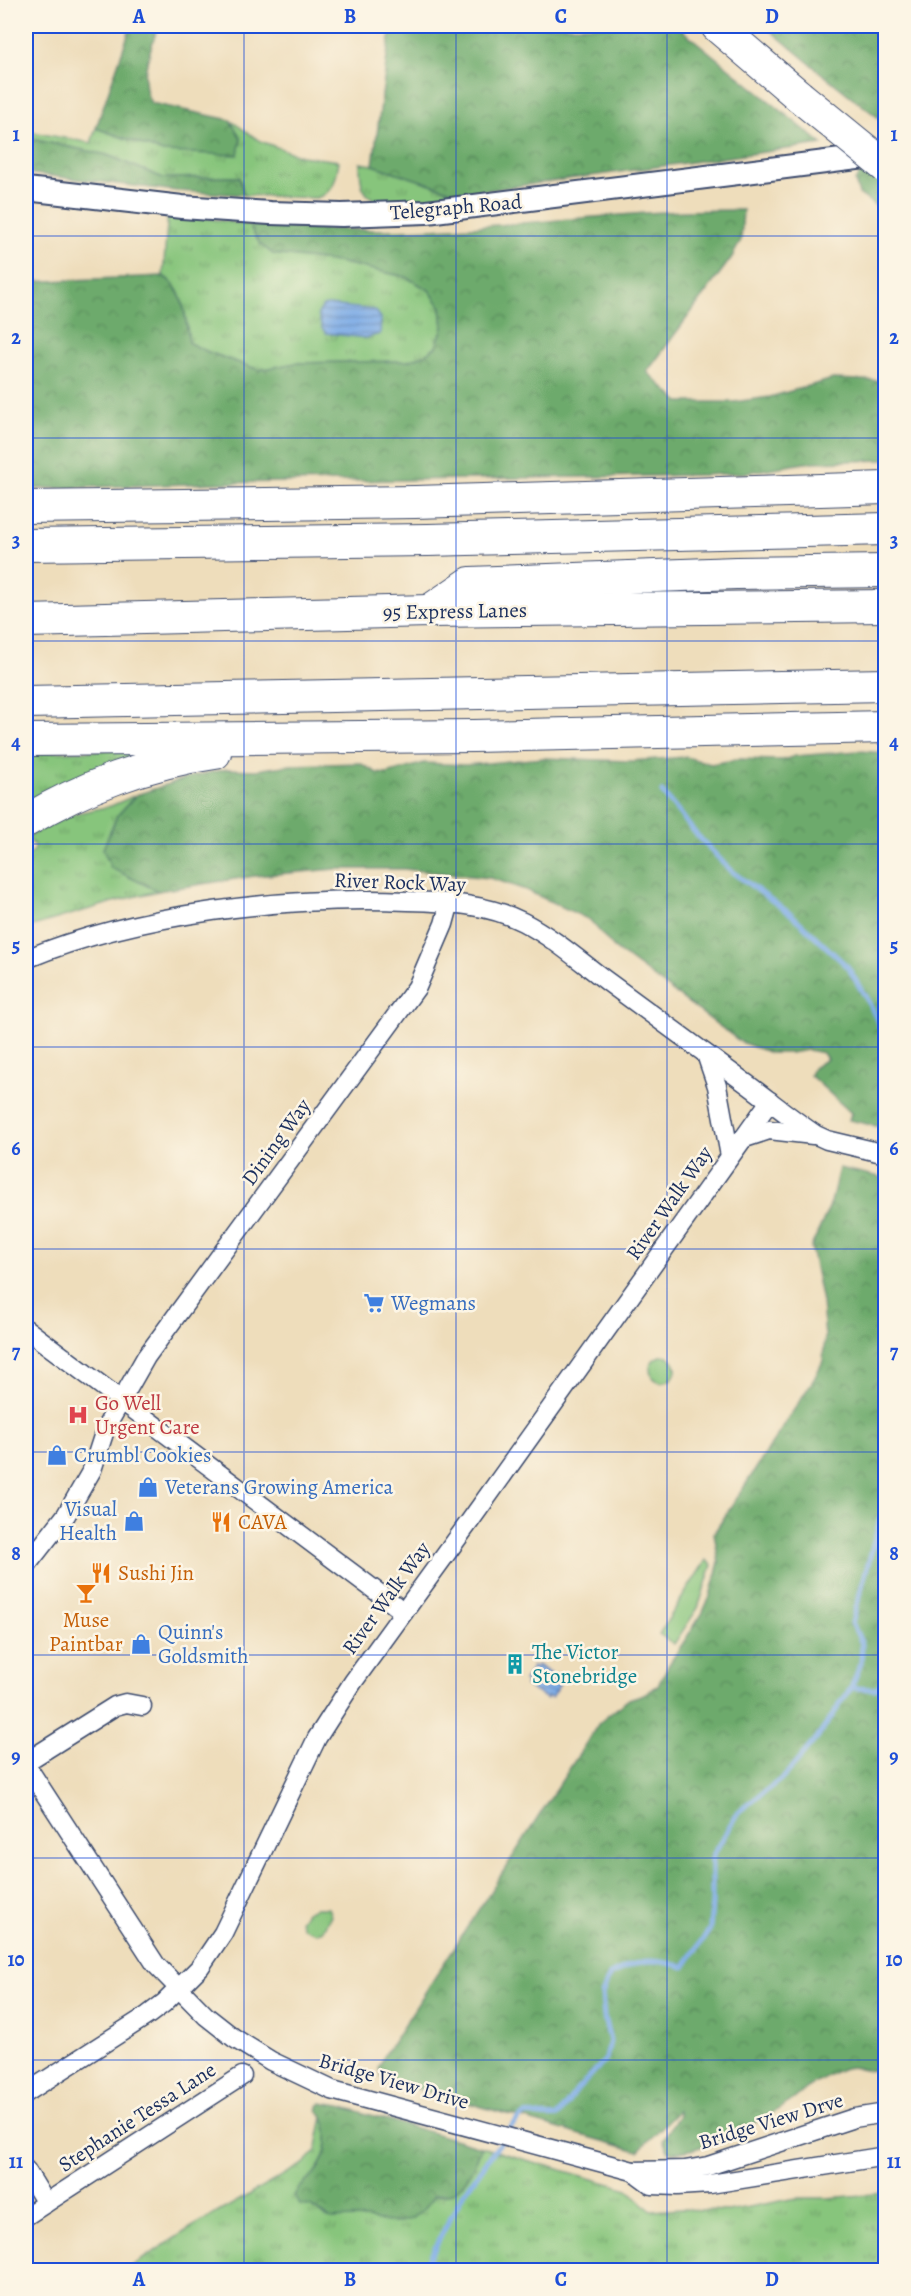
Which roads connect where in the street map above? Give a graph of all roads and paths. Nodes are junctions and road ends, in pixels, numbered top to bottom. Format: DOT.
graph roads {
  1 [pos="717,26"];
  2 [pos="885,155"];
  3 [pos="885,167"];
  4 [pos="26,189"];
  5 [pos="885,488"];
  6 [pos="26,507"];
  7 [pos="885,528"];
  8 [pos="26,545"];
  9 [pos="885,571"];
  10 [pos="885,606"];
  11 [pos="429,610"];
  12 [pos="26,621"];
  13 [pos="885,686"];
  14 [pos="26,702"];
  15 [pos="885,727"];
  16 [pos="392,737"];
  17 [pos="26,740"];
  18 [pos="26,822"];
  19 [pos="450,902"];
  20 [pos="26,959"];
  21 [pos="706,1054"];
  22 [pos="770,1101"];
  23 [pos="822,1138"];
  24 [pos="742,1139"];
  25 [pos="885,1154"];
  26 [pos="730,1156"];
  27 [pos="26,1329"];
  28 [pos="121,1400"];
  29 [pos="26,1566"];
  30 [pos="404,1612"];
  31 [pos="142,1706"];
  32 [pos="26,1763"];
  33 [pos="178,1989"];
  34 [pos="242,2076"];
  35 [pos="26,2093"];
  36 [pos="885,2113"];
  37 [pos="885,2156"];
  38 [pos="26,2170"];
  39 [pos="633,2171"];
  40 [pos="46,2203"];
  41 [pos="26,2216"];
  1 -- 3 [label="highway, bridge"];
  2 -- 4 [label="street, Telegraph Road"];
  5 -- 6 [label="highway"];
  7 -- 8 [label="highway"];
  9 -- 11 [label="highway"];
  10 -- 11 [label="highway, 95 Express Lanes"];
  11 -- 12 [label="highway, 95 Express Lanes"];
  13 -- 14 [label="highway"];
  15 -- 16 [label="highway"];
  16 -- 17 [label="highway"];
  16 -- 18 [label="highway"];
  19 -- 20 [label="street, River Rock Way"];
  19 -- 21 [label="street, River Rock Way"];
  19 -- 28 [label="street, Dining Way"];
  21 -- 22 [label="street, River Rock Way"];
  21 -- 26 [label="street"];
  22 -- 23 [label="street, River Rock Way"];
  22 -- 24 [label="street, River Walk Way"];
  23 -- 24 [label="street"];
  23 -- 25 [label="street, River Rock Way"];
  24 -- 26 [label="street, River Walk Way"];
  26 -- 30 [label="street, River Walk Way"];
  27 -- 28 [label="street"];
  28 -- 29 [label="street, Dining Way"];
  28 -- 30 [label="street"];
  30 -- 33 [label="street, River Walk Way"];
  31 -- 32 [label="street"];
  32 -- 33 [label="street, Bridge View Drive"];
  33 -- 35 [label="street, River Walk Way"];
  33 -- 39 [label="street, Bridge View Drive"];
  34 -- 40 [label="street, Stephanie Tessa Lane"];
  36 -- 39 [label="street, Bridge View Drve"];
  37 -- 39 [label="street, Bridge View Drive"];
  38 -- 40 [label="street"];
  40 -- 41 [label="street, Stephanie Tessa Lane"];
}
